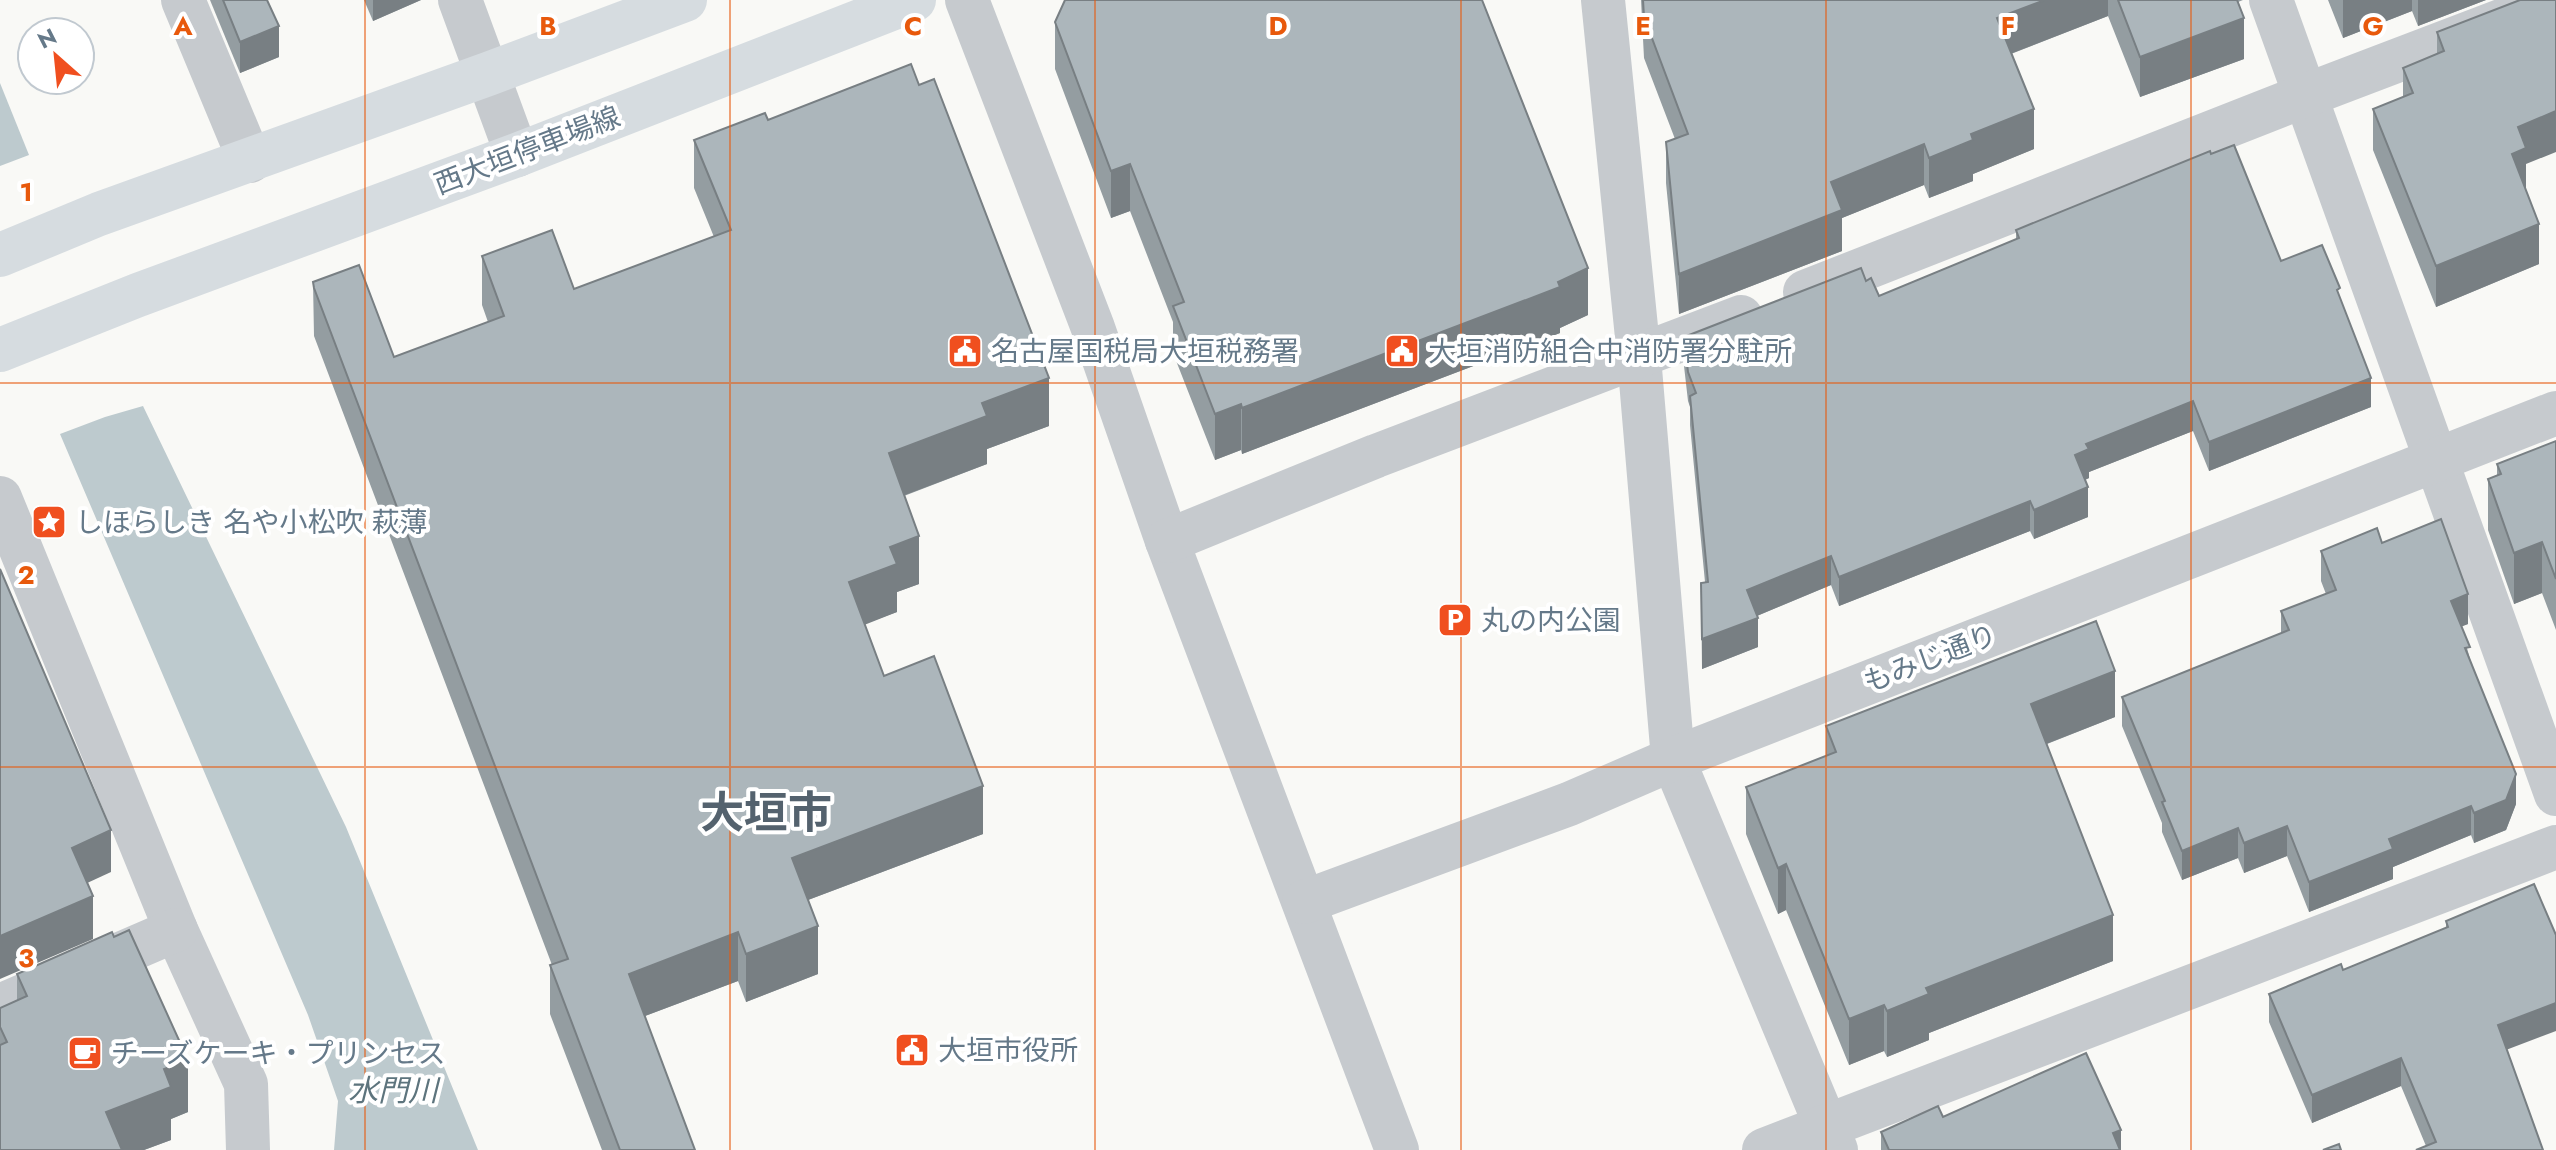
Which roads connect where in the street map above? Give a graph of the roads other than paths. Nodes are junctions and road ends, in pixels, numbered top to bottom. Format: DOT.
graph roads {
  1 [pos="183,0"];
  2 [pos="460,0"];
  3 [pos="685,0"];
  4 [pos="914,0"];
  5 [pos="967,0"];
  6 [pos="1603,0"];
  7 [pos="2271,0"];
  8 [pos="2556,0"];
  9 [pos="488,74"];
  10 [pos="2304,96"];
  11 [pos="517,155"];
  12 [pos="250,161"];
  13 [pos="0,254"];
  14 [pos="18,342"];
  15 [pos="1639,357"];
  16 [pos="2556,413"];
  17 [pos="2436,458"];
  18 [pos="0,498"];
  19 [pos="1167,541"];
  20 [pos="1673,759"];
  21 [pos="2556,794"];
  22 [pos="2556,847"];
  23 [pos="1304,902"];
  24 [pos="176,930"];
  25 [pos="0,1006"];
  26 [pos="1831,1138"];
  27 [pos="248,1150"];
  28 [pos="1397,1150"];
  29 [pos="1764,1150"];
  1 -- 12 [label="street"];
  2 -- 9 [label="street"];
  3 -- 9 [label="main road"];
  4 -- 11 [label="main road, 西大垣停車場線"];
  5 -- 19 [label="street"];
  6 -- 15 [label="street"];
  7 -- 10 [label="street"];
  8 -- 10 [label="street"];
  9 -- 11 [label="street"];
  9 -- 12 [label="main road"];
  10 -- 15 [label="street"];
  10 -- 17 [label="street"];
  11 -- 14 [label="main road, 西大垣停車場線"];
  12 -- 13 [label="main road"];
  15 -- 19 [label="street"];
  15 -- 20 [label="street"];
  16 -- 17 [label="street, もみじ通り"];
  17 -- 20 [label="street, もみじ通り"];
  17 -- 21 [label="street"];
  18 -- 24 [label="street"];
  19 -- 23 [label="street"];
  20 -- 23 [label="street, もみじ通り"];
  20 -- 26 [label="street"];
  22 -- 26 [label="street"];
  23 -- 28 [label="street"];
  24 -- 25 [label="street"];
  24 -- 27 [label="street"];
  26 -- 29 [label="street"];
}
